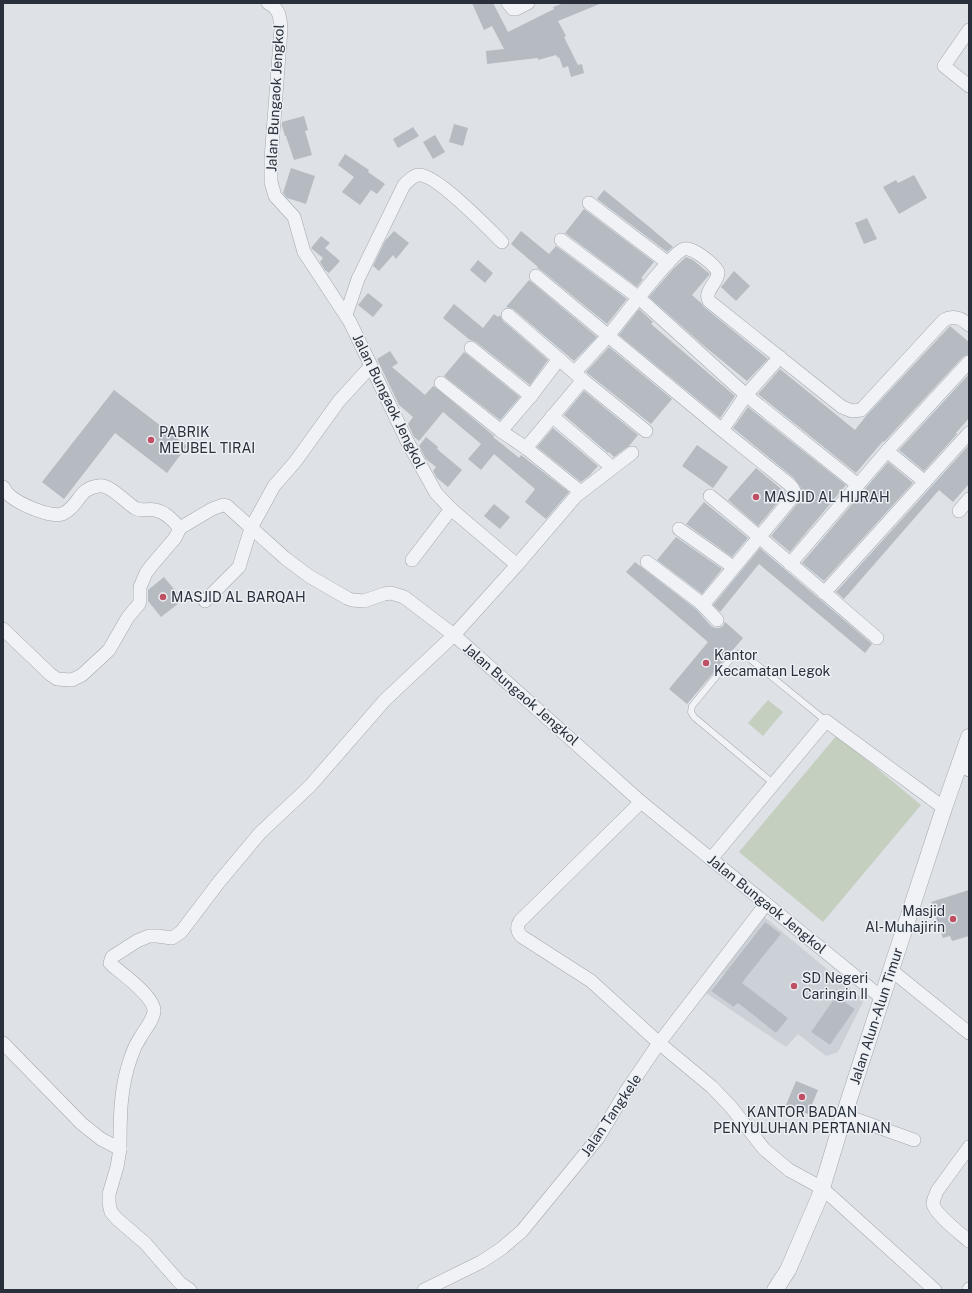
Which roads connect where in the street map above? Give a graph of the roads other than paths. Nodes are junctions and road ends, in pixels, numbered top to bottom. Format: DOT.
graph roads {
  1 [pos="268,3"];
  2 [pos="508,3"];
  3 [pos="528,3"];
  4 [pos="969,30"];
  5 [pos="969,86"];
  6 [pos="589,203"];
  7 [pos="561,240"];
  8 [pos="502,242"];
  9 [pos="668,263"];
  10 [pos="536,276"];
  11 [pos="638,298"];
  12 [pos="346,314"];
  13 [pos="508,316"];
  14 [pos="969,325"];
  15 [pos="608,336"];
  16 [pos="471,348"];
  17 [pos="780,357"];
  18 [pos="559,359"];
  19 [pos="969,362"];
  20 [pos="371,366"];
  21 [pos="579,376"];
  22 [pos="441,383"];
  23 [pos="746,395"];
  24 [pos="531,396"];
  25 [pos="552,416"];
  26 [pos="722,430"];
  27 [pos="501,431"];
  28 [pos="646,431"];
  29 [pos="969,433"];
  30 [pos="526,448"];
  31 [pos="887,451"];
  32 [pos="632,453"];
  33 [pos="607,463"];
  34 [pos="925,482"];
  35 [pos="858,485"];
  36 [pos="576,489"];
  37 [pos="4,493"];
  38 [pos="710,496"];
  39 [pos="969,499"];
  40 [pos="451,509"];
  41 [pos="959,511"];
  42 [pos="180,528"];
  43 [pos="251,528"];
  44 [pos="680,529"];
  45 [pos="760,536"];
  46 [pos="412,560"];
  47 [pos="647,562"];
  48 [pos="790,564"];
  49 [pos="517,565"];
  50 [pos="733,567"];
  51 [pos="824,593"];
  52 [pos="205,602"];
  53 [pos="701,603"];
  54 [pos="717,620"];
  55 [pos="3,629"];
  56 [pos="454,635"];
  57 [pos="877,638"];
  58 [pos="826,721"];
  59 [pos="969,737"];
  60 [pos="964,766"];
  61 [pos="774,784"];
  62 [pos="641,802"];
  63 [pos="944,808"];
  64 [pos="711,859"];
  65 [pos="766,904"];
  66 [pos="891,970"];
  67 [pos="882,998"];
  68 [pos="969,1034"];
  69 [pos="3,1043"];
  70 [pos="658,1043"];
  71 [pos="844,1115"];
  72 [pos="914,1140"];
  73 [pos="969,1147"];
  74 [pos="120,1149"];
  75 [pos="822,1188"];
  76 [pos="969,1241"];
  77 [pos="190,1290"];
  78 [pos="424,1290"];
  79 [pos="775,1290"];
  80 [pos="935,1290"];
  1 -- 12 [label="street, Jalan Bungaok Jengkol"];
  2 -- 3 [label="street"];
  4 -- 5 [label="street"];
  6 -- 9 [label="street"];
  7 -- 11 [label="street"];
  8 -- 12 [label="street"];
  9 -- 11 [label="street"];
  9 -- 17 [label="street"];
  10 -- 15 [label="street"];
  11 -- 15 [label="street"];
  11 -- 23 [label="street"];
  12 -- 20 [label="street, Jalan Bungaok Jengkol"];
  13 -- 18 [label="street"];
  14 -- 17 [label="street"];
  15 -- 21 [label="street"];
  15 -- 26 [label="street"];
  16 -- 24 [label="street"];
  17 -- 23 [label="street"];
  18 -- 21 [label="street"];
  18 -- 24 [label="street"];
  19 -- 31 [label="street"];
  20 -- 40 [label="street, Jalan Bungaok Jengkol"];
  20 -- 43 [label="street"];
  21 -- 25 [label="street"];
  21 -- 28 [label="street"];
  22 -- 27 [label="street"];
  23 -- 26 [label="street"];
  23 -- 35 [label="street"];
  24 -- 27 [label="street"];
  25 -- 30 [label="street"];
  25 -- 33 [label="street"];
  26 -- 45 [label="street"];
  27 -- 30 [label="street"];
  29 -- 34 [label="street"];
  30 -- 36 [label="street"];
  31 -- 34 [label="street"];
  31 -- 35 [label="street"];
  32 -- 49 [label="street"];
  34 -- 51 [label="street"];
  35 -- 48 [label="street"];
  37 -- 42 [label="street"];
  38 -- 45 [label="street"];
  39 -- 41 [label="street"];
  40 -- 46 [label="street"];
  40 -- 49 [label="street, Jalan Bungaok Jengkol"];
  42 -- 43 [label="street"];
  42 -- 55 [label="street"];
  43 -- 52 [label="street"];
  43 -- 56 [label="street"];
  44 -- 50 [label="street"];
  45 -- 48 [label="street"];
  45 -- 50 [label="street"];
  47 -- 53 [label="street"];
  48 -- 51 [label="street"];
  49 -- 56 [label="street, Jalan Bungaok Jengkol"];
  50 -- 53 [label="street"];
  51 -- 57 [label="street"];
  53 -- 54 [label="street"];
  56 -- 62 [label="street, Jalan Bungaok Jengkol"];
  56 -- 74 [label="street"];
  58 -- 61 [label="street"];
  58 -- 61 [label="lane"];
  58 -- 63 [label="street"];
  59 -- 60 [label="street, Jalan Alun-Alun Timur"];
  60 -- 63 [label="street, Jalan Alun-Alun Timur"];
  61 -- 64 [label="street"];
  62 -- 64 [label="street, Jalan Bungaok Jengkol"];
  62 -- 70 [label="street"];
  63 -- 66 [label="street, Jalan Alun-Alun Timur"];
  64 -- 65 [label="street, Jalan Bungaok Jengkol"];
  65 -- 67 [label="street, Jalan Bungaok Jengkol"];
  65 -- 70 [label="street, Jalan Tangkele"];
  66 -- 67 [label="street, Jalan Alun-Alun Timur"];
  66 -- 68 [label="street"];
  67 -- 71 [label="street, Jalan Alun-Alun Timur"];
  69 -- 74 [label="street"];
  70 -- 75 [label="street"];
  70 -- 78 [label="street, Jalan Tangkele"];
  71 -- 72 [label="street"];
  71 -- 75 [label="street, Jalan Alun-Alun Timur"];
  73 -- 76 [label="street"];
  74 -- 77 [label="street"];
  75 -- 79 [label="street, Jalan Alun-Alun Timur"];
  75 -- 80 [label="street"];
}
